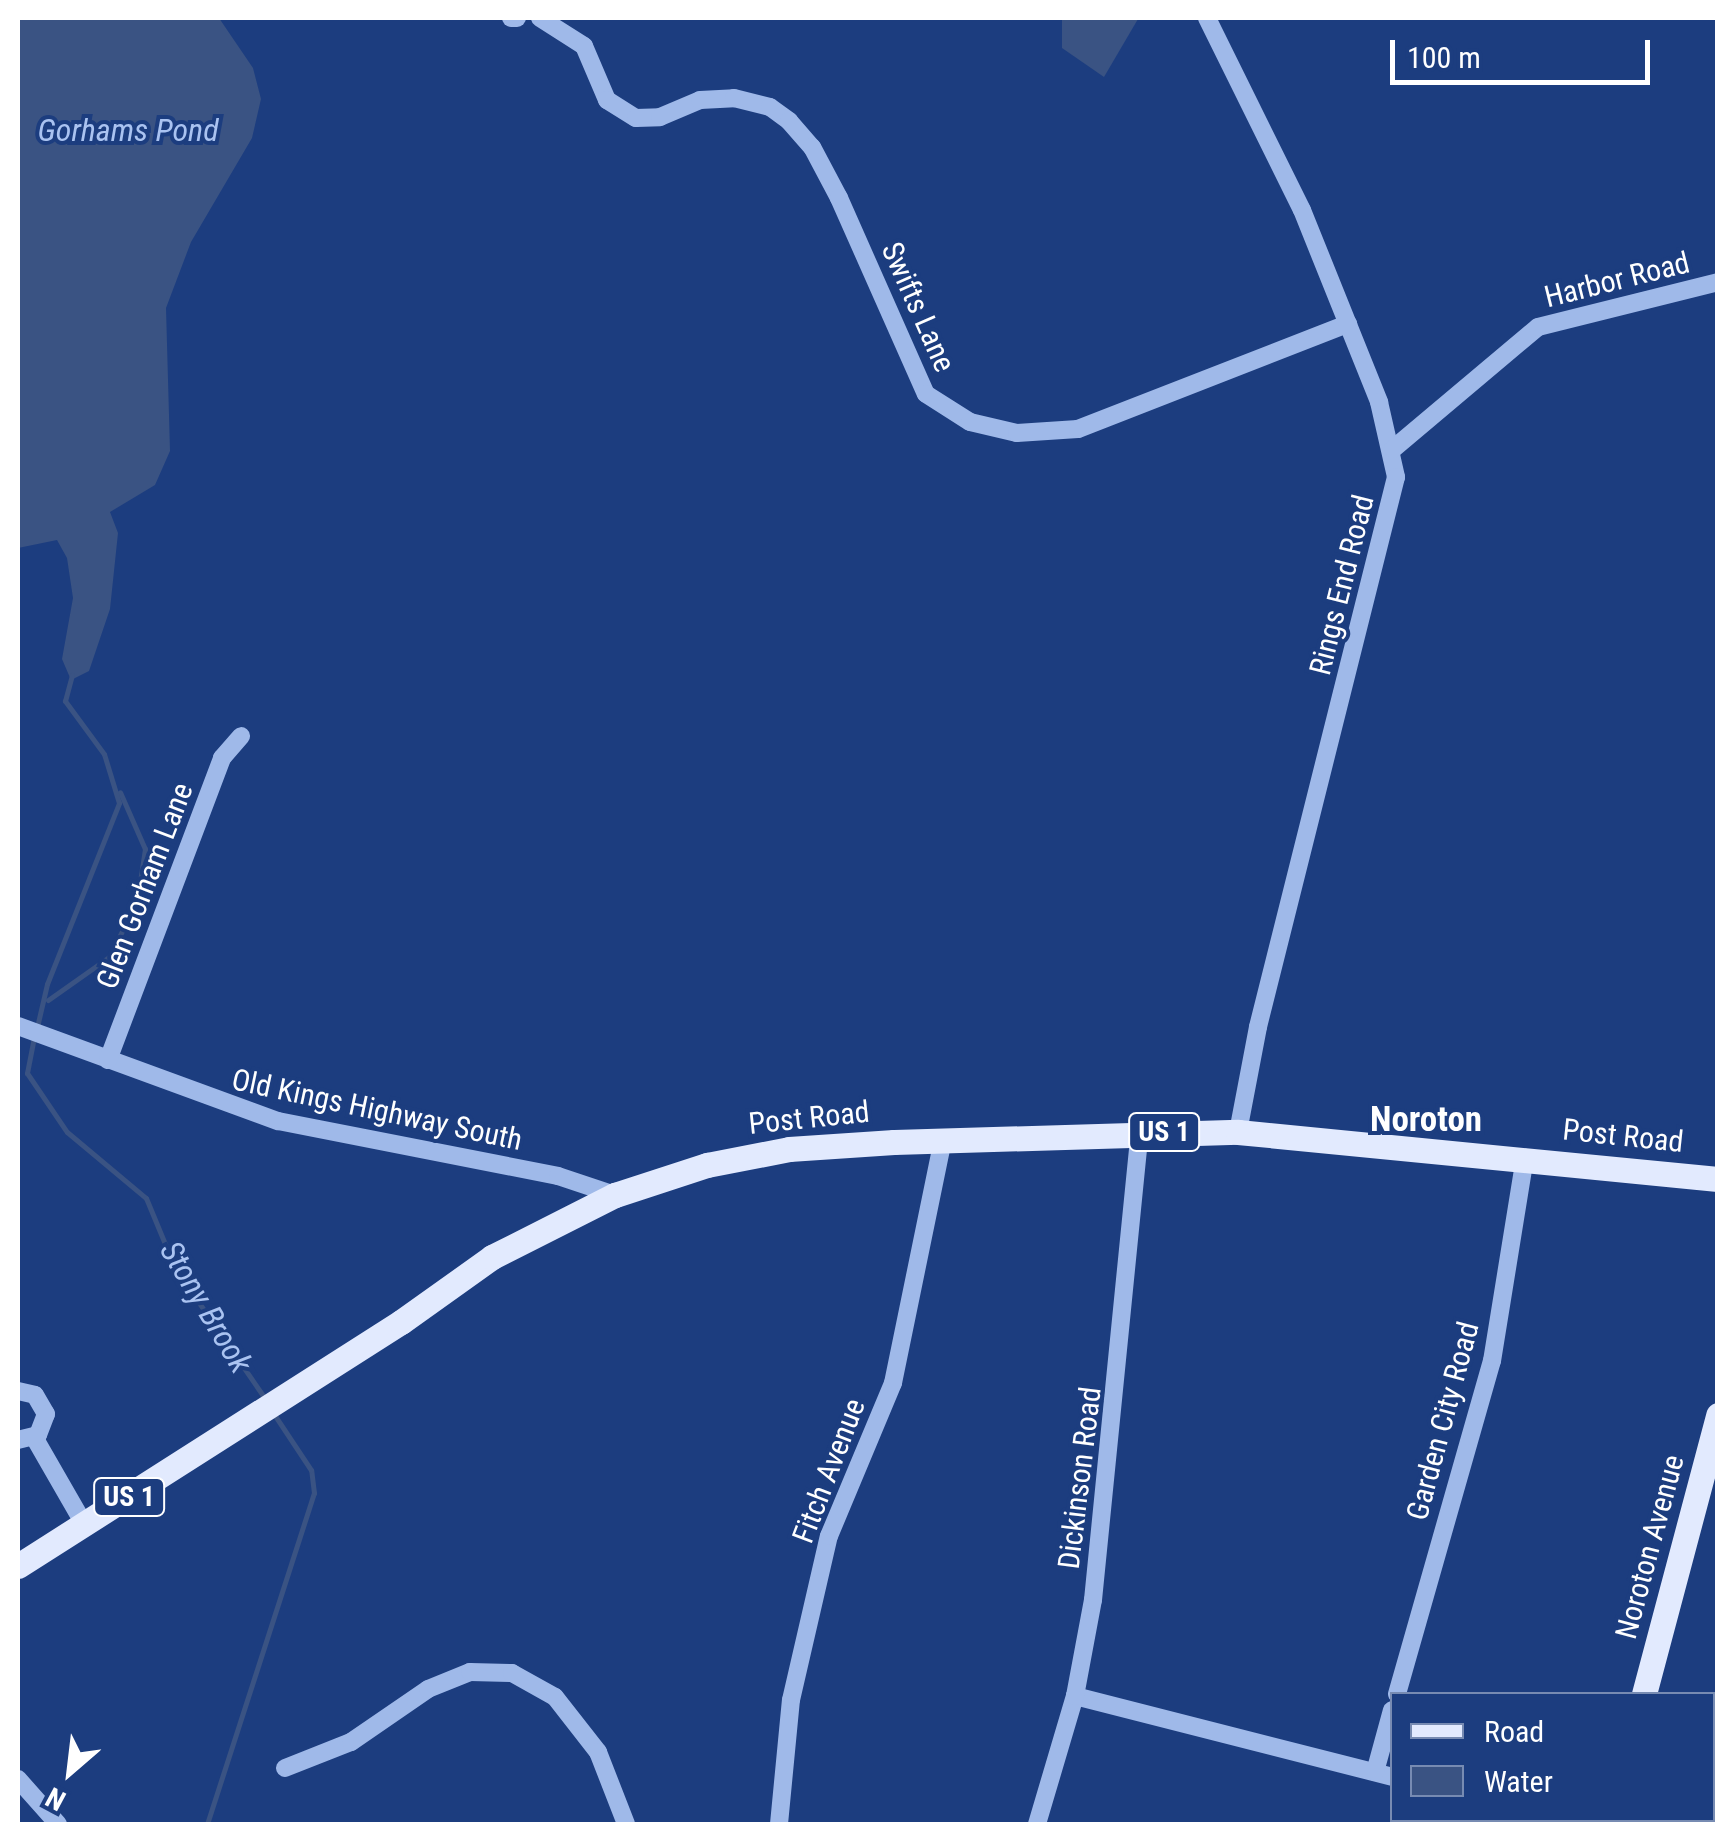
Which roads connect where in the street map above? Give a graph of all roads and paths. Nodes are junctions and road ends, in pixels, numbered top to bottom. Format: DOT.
graph roads {
  1 [pos="540,18"];
  2 [pos="1208,18"];
  3 [pos="1718,282"];
  4 [pos="1348,324"];
  5 [pos="1393,449"];
  6 [pos="241,736"];
  7 [pos="23,1027"];
  8 [pos="108,1060"];
  9 [pos="1140,1132"];
  10 [pos="1238,1132"];
  11 [pos="943,1139"];
  12 [pos="1525,1158"];
  13 [pos="1718,1178"];
  14 [pos="615,1195"];
  15 [pos="18,1391"];
  16 [pos="1718,1414"];
  17 [pos="26,1439"];
  18 [pos="84,1524"];
  19 [pos="18,1566"];
  20 [pos="1398,1692"];
  21 [pos="1645,1692"];
  22 [pos="1075,1696"];
  23 [pos="1390,1726"];
  24 [pos="285,1768"];
  25 [pos="1384,1775"];
  26 [pos="18,1779"];
  27 [pos="58,1824"];
  28 [pos="626,1824"];
  29 [pos="779,1824"];
  30 [pos="1038,1824"];
  1 -- 4 [label="street, Swifts Lane"];
  2 -- 4 [label="street, Rings End Road"];
  3 -- 5 [label="street, Harbor Road"];
  4 -- 5 [label="street, Rings End Road"];
  5 -- 10 [label="street, Rings End Road"];
  6 -- 8 [label="street, Glen Gorham Lane"];
  7 -- 8 [label="street, Old Kings Highway South"];
  8 -- 14 [label="street, Old Kings Highway South"];
  9 -- 10 [label="main road, Post Road / US 1"];
  9 -- 11 [label="main road, Post Road / US 1"];
  9 -- 22 [label="street, Dickinson Road"];
  10 -- 12 [label="main road, Post Road / US 1"];
  11 -- 14 [label="main road, Post Road / US 1"];
  11 -- 29 [label="street, Fitch Avenue"];
  12 -- 13 [label="main road, Post Road / US 1"];
  12 -- 20 [label="street, Garden City Road"];
  14 -- 18 [label="main road, Post Road / US 1"];
  15 -- 17 [label="street"];
  16 -- 21 [label="main road, Noroton Avenue"];
  17 -- 18 [label="street"];
  18 -- 19 [label="main road, Post Road / US 1"];
  22 -- 25 [label="street"];
  22 -- 30 [label="street, Dickinson Road"];
  23 -- 25 [label="street"];
  24 -- 28 [label="street"];
  26 -- 27 [label="street"];
}
